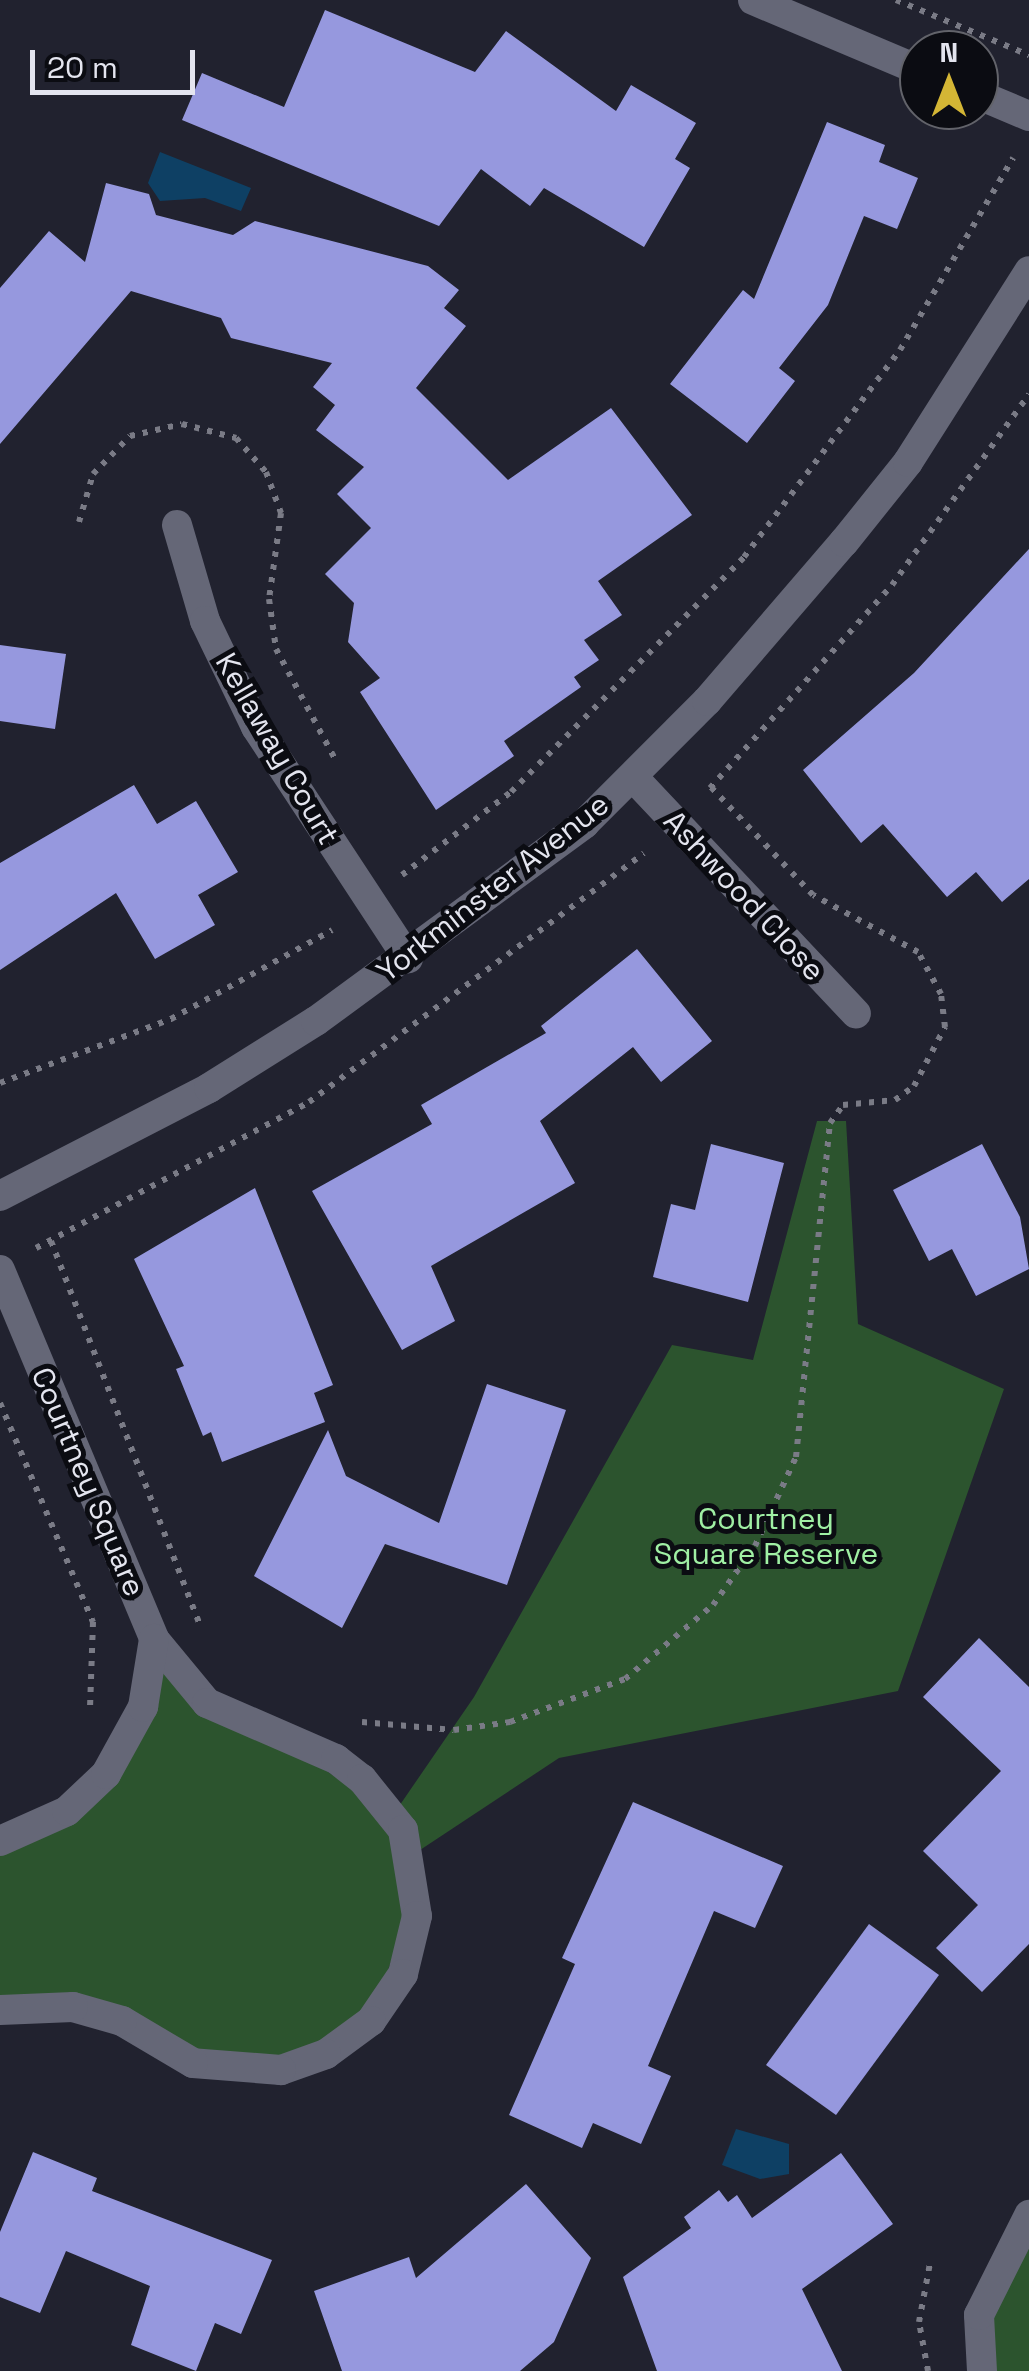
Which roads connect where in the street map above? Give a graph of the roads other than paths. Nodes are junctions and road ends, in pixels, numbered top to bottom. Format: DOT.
graph roads {
  1 [pos="753,0"];
  2 [pos="899,62"];
  3 [pos="999,103"];
  4 [pos="1029,116"];
  5 [pos="1029,271"];
  6 [pos="177,526"];
  7 [pos="633,777"];
  8 [pos="408,958"];
  9 [pos="856,1014"];
  10 [pos="0,1196"];
  11 [pos="0,1270"];
  12 [pos="154,1640"];
  13 [pos="0,1842"];
  14 [pos="0,2010"];
  15 [pos="1029,2215"];
  16 [pos="982,2371"];
  1 -- 2 [label="street"];
  3 -- 4 [label="street"];
  5 -- 7 [label="street, Yorkminster Avenue"];
  6 -- 8 [label="street, Kellaway Court"];
  7 -- 8 [label="street, Yorkminster Avenue"];
  7 -- 9 [label="street, Ashwood Close"];
  8 -- 10 [label="street, Yorkminster Avenue"];
  11 -- 12 [label="street, Courtney Square"];
  12 -- 13 [label="street"];
  12 -- 14 [label="street, Courtney Square"];
  15 -- 16 [label="street"];
}
